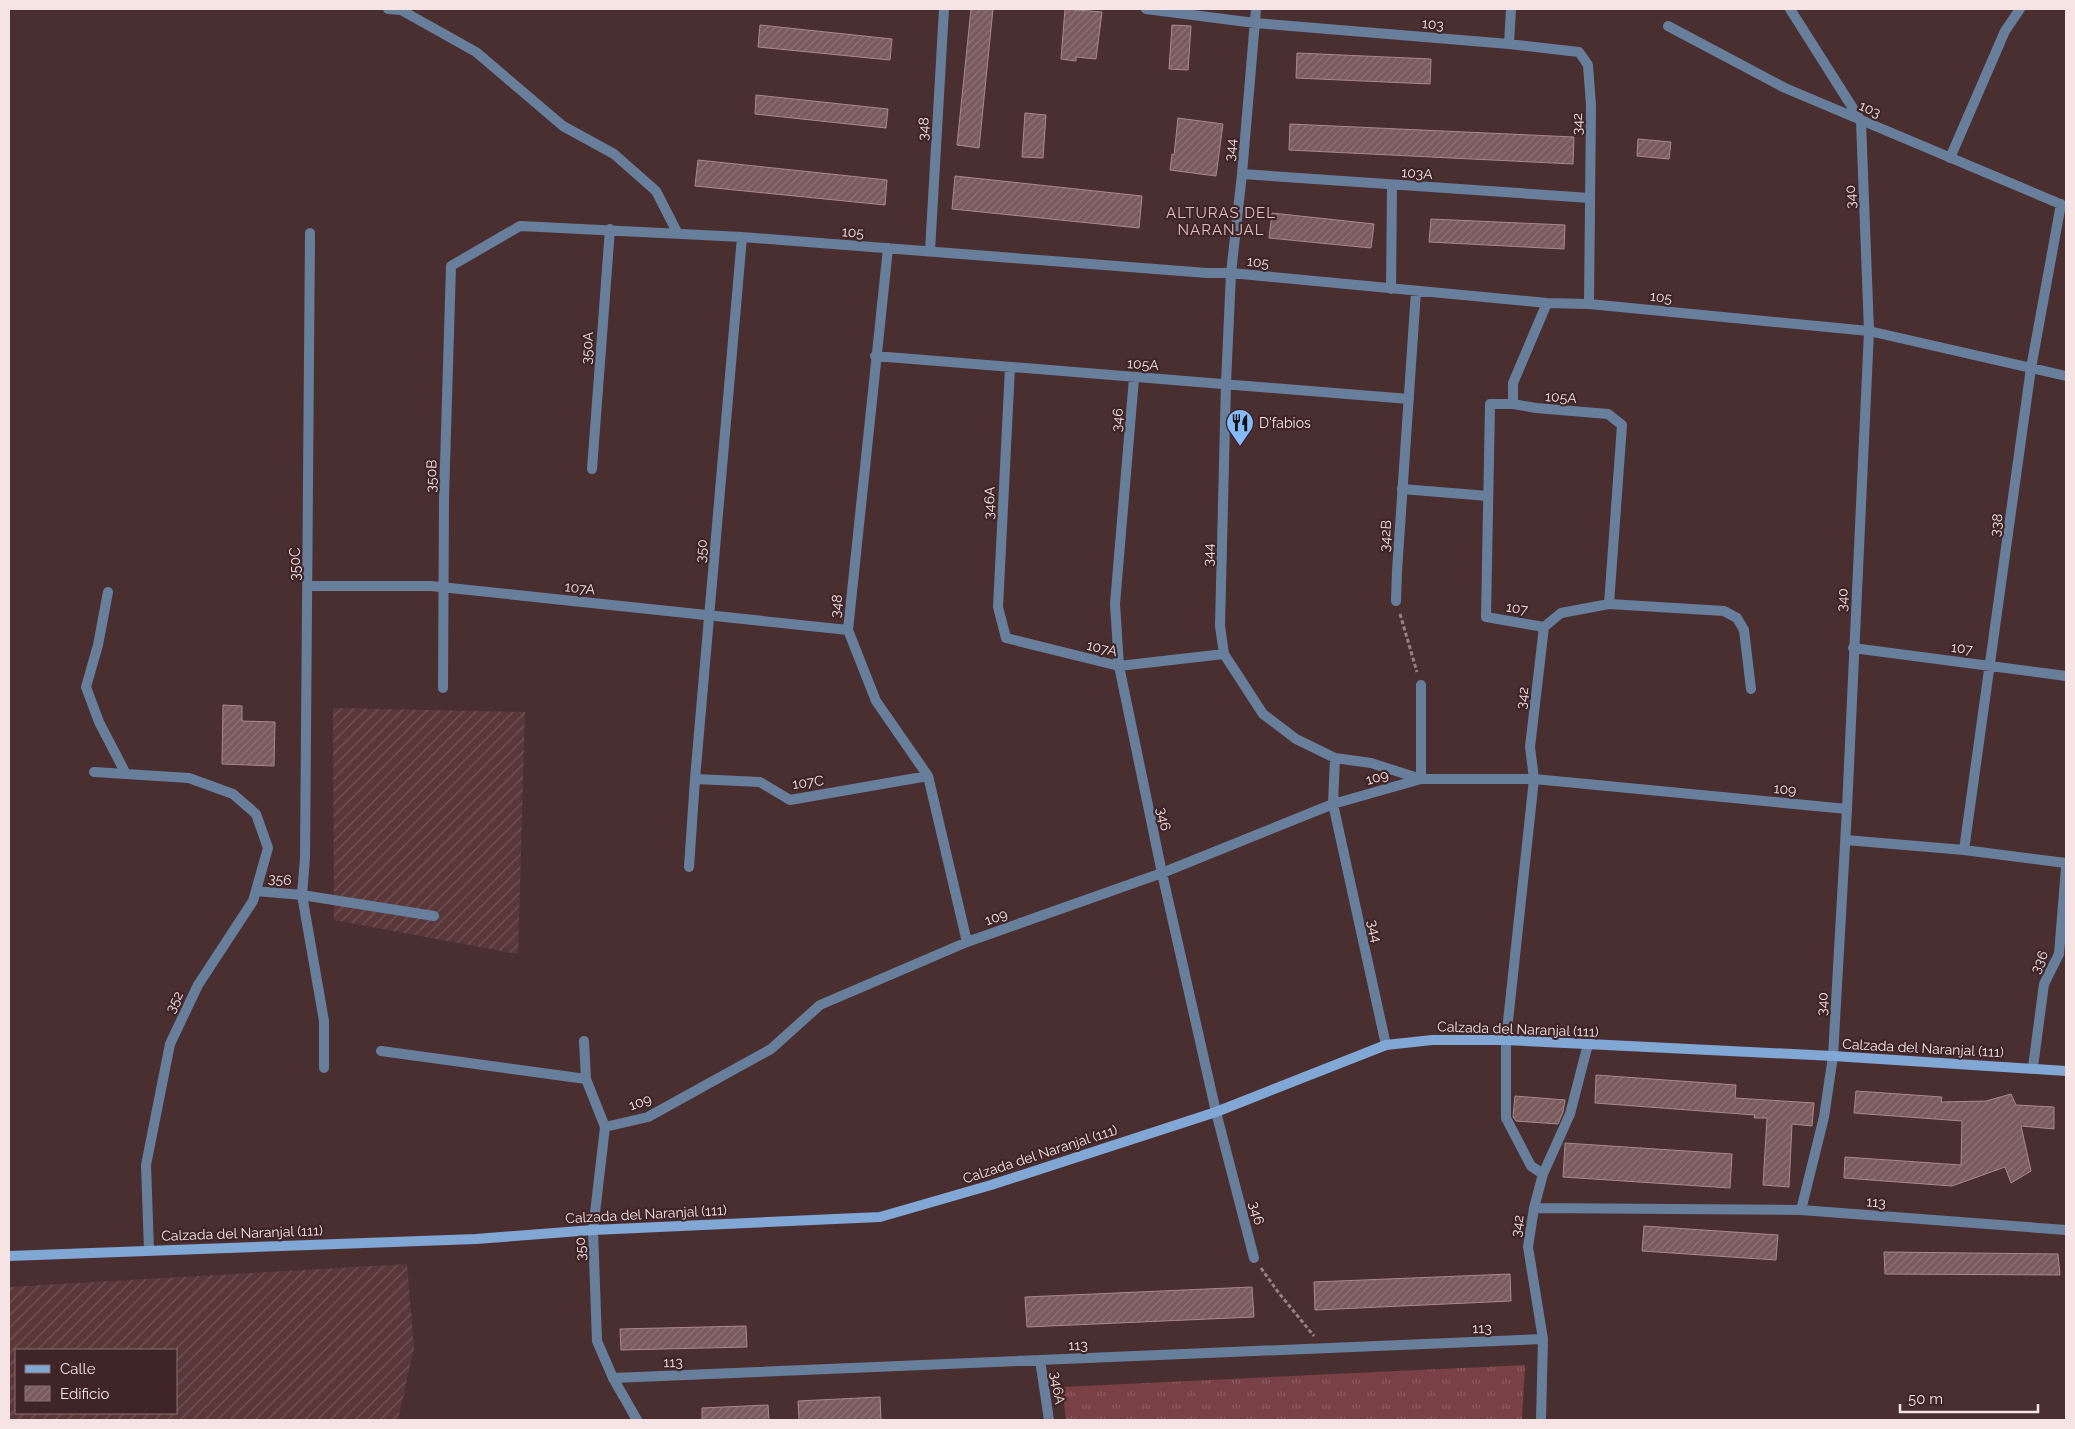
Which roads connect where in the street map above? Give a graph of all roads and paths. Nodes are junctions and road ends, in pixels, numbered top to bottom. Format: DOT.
graph roads {
  1 [pos="388,9"];
  2 [pos="401,9"];
  3 [pos="944,9"];
  4 [pos="1146,9"];
  5 [pos="1256,9"];
  6 [pos="1511,9"];
  7 [pos="1790,9"];
  8 [pos="2020,9"];
  9 [pos="1255,23"];
  10 [pos="1668,26"];
  11 [pos="1509,44"];
  12 [pos="1861,121"];
  13 [pos="1950,158"];
  14 [pos="1242,174"];
  15 [pos="1392,185"];
  16 [pos="1590,198"];
  17 [pos="2064,205"];
  18 [pos="610,229"];
  19 [pos="310,233"];
  20 [pos="678,234"];
  21 [pos="742,237"];
  22 [pos="888,248"];
  23 [pos="930,252"];
  24 [pos="451,266"];
  25 [pos="1231,273"];
  26 [pos="1391,289"];
  27 [pos="1416,291"];
  28 [pos="1547,303"];
  29 [pos="1589,304"];
  30 [pos="1869,331"];
  31 [pos="875,356"];
  32 [pos="1010,368"];
  33 [pos="2031,368"];
  34 [pos="2066,376"];
  35 [pos="1134,378"];
  36 [pos="1226,383"];
  37 [pos="1409,399"];
  38 [pos="1513,404"];
  39 [pos="592,469"];
  40 [pos="1402,489"];
  41 [pos="1488,496"];
  42 [pos="309,586"];
  43 [pos="444,588"];
  44 [pos="108,592"];
  45 [pos="1396,601"];
  46 [pos="1610,604"];
  47 [pos="710,616"];
  48 [pos="1544,626"];
  49 [pos="848,630"];
  50 [pos="1006,638"];
  51 [pos="1853,648"];
  52 [pos="1224,654"];
  53 [pos="1990,665"];
  54 [pos="1119,666"];
  55 [pos="2066,676"];
  56 [pos="1421,685"];
  57 [pos="444,688"];
  58 [pos="1751,689"];
  59 [pos="1336,758"];
  60 [pos="94,772"];
  61 [pos="126,774"];
  62 [pos="928,776"];
  63 [pos="1534,778"];
  64 [pos="695,779"];
  65 [pos="1421,779"];
  66 [pos="1333,804"];
  67 [pos="1848,809"];
  68 [pos="1846,840"];
  69 [pos="1964,850"];
  70 [pos="2066,863"];
  71 [pos="689,867"];
  72 [pos="2066,868"];
  73 [pos="1162,873"];
  74 [pos="256,891"];
  75 [pos="302,896"];
  76 [pos="434,916"];
  77 [pos="967,942"];
  78 [pos="1506,1040"];
  79 [pos="584,1041"];
  80 [pos="1588,1044"];
  81 [pos="1386,1045"];
  82 [pos="381,1051"];
  83 [pos="1833,1056"];
  84 [pos="324,1068"];
  85 [pos="2033,1068"];
  86 [pos="2066,1071"];
  87 [pos="586,1079"];
  88 [pos="1216,1112"];
  89 [pos="605,1127"];
  90 [pos="1543,1174"];
  91 [pos="1534,1208"];
  92 [pos="1801,1210"];
  93 [pos="593,1230"];
  94 [pos="2066,1230"];
  95 [pos="149,1250"];
  96 [pos="9,1256"];
  97 [pos="1254,1258"];
  98 [pos="1543,1339"];
  99 [pos="1324,1348"];
  100 [pos="1040,1360"];
  101 [pos="613,1378"];
  102 [pos="637,1420"];
  103 [pos="1049,1420"];
  104 [pos="1541,1420"];
  1 -- 2 [label="street"];
  2 -- 20 [label="street"];
  3 -- 23 [label="street, 348"];
  4 -- 9 [label="street, 103"];
  5 -- 9 [label="street, 344"];
  6 -- 11 [label="street"];
  7 -- 12 [label="street"];
  8 -- 13 [label="street"];
  9 -- 11 [label="street, 103"];
  9 -- 14 [label="street, 344"];
  10 -- 12 [label="street, 103"];
  11 -- 16 [label="street, 342"];
  12 -- 13 [label="street, 103"];
  12 -- 30 [label="street, 340"];
  13 -- 17 [label="street, 103"];
  14 -- 15 [label="street, 103A"];
  14 -- 25 [label="street, 344"];
  15 -- 16 [label="street, 103A"];
  15 -- 26 [label="street"];
  16 -- 29 [label="street, 342"];
  17 -- 33 [label="street, 338"];
  18 -- 20 [label="street, 105"];
  18 -- 24 [label="street, 105"];
  18 -- 39 [label="street, 350A"];
  19 -- 42 [label="street, 350C"];
  20 -- 21 [label="street, 105"];
  21 -- 22 [label="street, 105"];
  21 -- 47 [label="street, 350"];
  22 -- 23 [label="street, 105"];
  22 -- 31 [label="street, 348"];
  23 -- 25 [label="street, 105"];
  24 -- 43 [label="street, 350B"];
  25 -- 26 [label="street, 105"];
  25 -- 36 [label="street, 344"];
  26 -- 27 [label="street, 105"];
  27 -- 28 [label="street, 105"];
  27 -- 37 [label="street, 342B"];
  28 -- 29 [label="street, 105"];
  28 -- 38 [label="street"];
  29 -- 30 [label="street, 105"];
  30 -- 33 [label="street, 105"];
  30 -- 51 [label="street, 340"];
  31 -- 32 [label="street, 105A"];
  31 -- 49 [label="street, 348"];
  32 -- 35 [label="street, 105A"];
  32 -- 50 [label="street, 346A"];
  33 -- 34 [label="street, 105"];
  33 -- 53 [label="street, 338"];
  35 -- 36 [label="street, 105A"];
  35 -- 54 [label="street, 346"];
  36 -- 37 [label="street, 105A"];
  36 -- 52 [label="street, 344"];
  37 -- 40 [label="street, 342B"];
  38 -- 41 [label="street, 105A"];
  38 -- 46 [label="street, 105A"];
  40 -- 41 [label="street"];
  40 -- 45 [label="street, 342B"];
  41 -- 48 [label="street, 107"];
  42 -- 43 [label="street, 107A"];
  42 -- 75 [label="street, 350C"];
  43 -- 47 [label="street, 107A"];
  43 -- 57 [label="street, 350B"];
  44 -- 61 [label="street"];
  45 -- 56 [label="path"];
  46 -- 48 [label="street"];
  46 -- 58 [label="street"];
  47 -- 49 [label="street, 107A"];
  47 -- 64 [label="street, 350"];
  48 -- 63 [label="street, 342"];
  49 -- 62 [label="street, 348"];
  50 -- 54 [label="street, 107A"];
  51 -- 53 [label="street, 107"];
  51 -- 67 [label="street, 340"];
  52 -- 54 [label="street, 107A"];
  52 -- 59 [label="street, 344"];
  53 -- 55 [label="street, 107"];
  53 -- 69 [label="street, 338"];
  54 -- 73 [label="street, 346"];
  56 -- 65 [label="street"];
  59 -- 65 [label="street, 109"];
  59 -- 66 [label="street, 344"];
  60 -- 61 [label="street"];
  61 -- 74 [label="street, 352"];
  62 -- 64 [label="street, 107C"];
  62 -- 77 [label="street, 348"];
  63 -- 65 [label="street, 109"];
  63 -- 67 [label="street, 109"];
  63 -- 78 [label="street, 342"];
  64 -- 71 [label="street, 350"];
  65 -- 66 [label="street, 109"];
  66 -- 73 [label="street, 109"];
  66 -- 81 [label="street, 344"];
  67 -- 68 [label="street, 340"];
  68 -- 69 [label="street"];
  68 -- 83 [label="street, 340"];
  69 -- 70 [label="street"];
  72 -- 85 [label="street, 336"];
  73 -- 77 [label="street, 109"];
  73 -- 88 [label="street, 346"];
  74 -- 75 [label="street, 356"];
  74 -- 95 [label="street, 352"];
  75 -- 76 [label="street, 356"];
  75 -- 84 [label="street, 350C"];
  77 -- 89 [label="street, 109"];
  78 -- 80 [label="main road, Calzada del Naranjal (111)"];
  78 -- 81 [label="main road, Calzada del Naranjal (111)"];
  78 -- 90 [label="street, 342"];
  79 -- 87 [label="street, 350"];
  80 -- 83 [label="main road, Calzada del Naranjal (111)"];
  80 -- 90 [label="street, 342"];
  81 -- 88 [label="main road, Calzada del Naranjal (111)"];
  82 -- 87 [label="street"];
  83 -- 85 [label="main road, Calzada del Naranjal (111)"];
  83 -- 92 [label="street, 340"];
  85 -- 86 [label="main road, Calzada del Naranjal (111)"];
  87 -- 89 [label="street, 350"];
  88 -- 93 [label="main road, Calzada del Naranjal (111)"];
  88 -- 97 [label="street, 346"];
  89 -- 93 [label="street, 350"];
  90 -- 91 [label="street, 342"];
  91 -- 92 [label="street, 113"];
  91 -- 98 [label="street, 342"];
  92 -- 94 [label="street, 113"];
  93 -- 95 [label="main road, Calzada del Naranjal (111)"];
  93 -- 101 [label="street, 350"];
  95 -- 96 [label="main road, Calzada del Naranjal (111)"];
  97 -- 99 [label="path"];
  98 -- 99 [label="street, 113"];
  98 -- 104 [label="street, 342"];
  99 -- 100 [label="street, 113"];
  100 -- 101 [label="street, 113"];
  100 -- 103 [label="street, 346A"];
  101 -- 102 [label="street, 350"];
}
